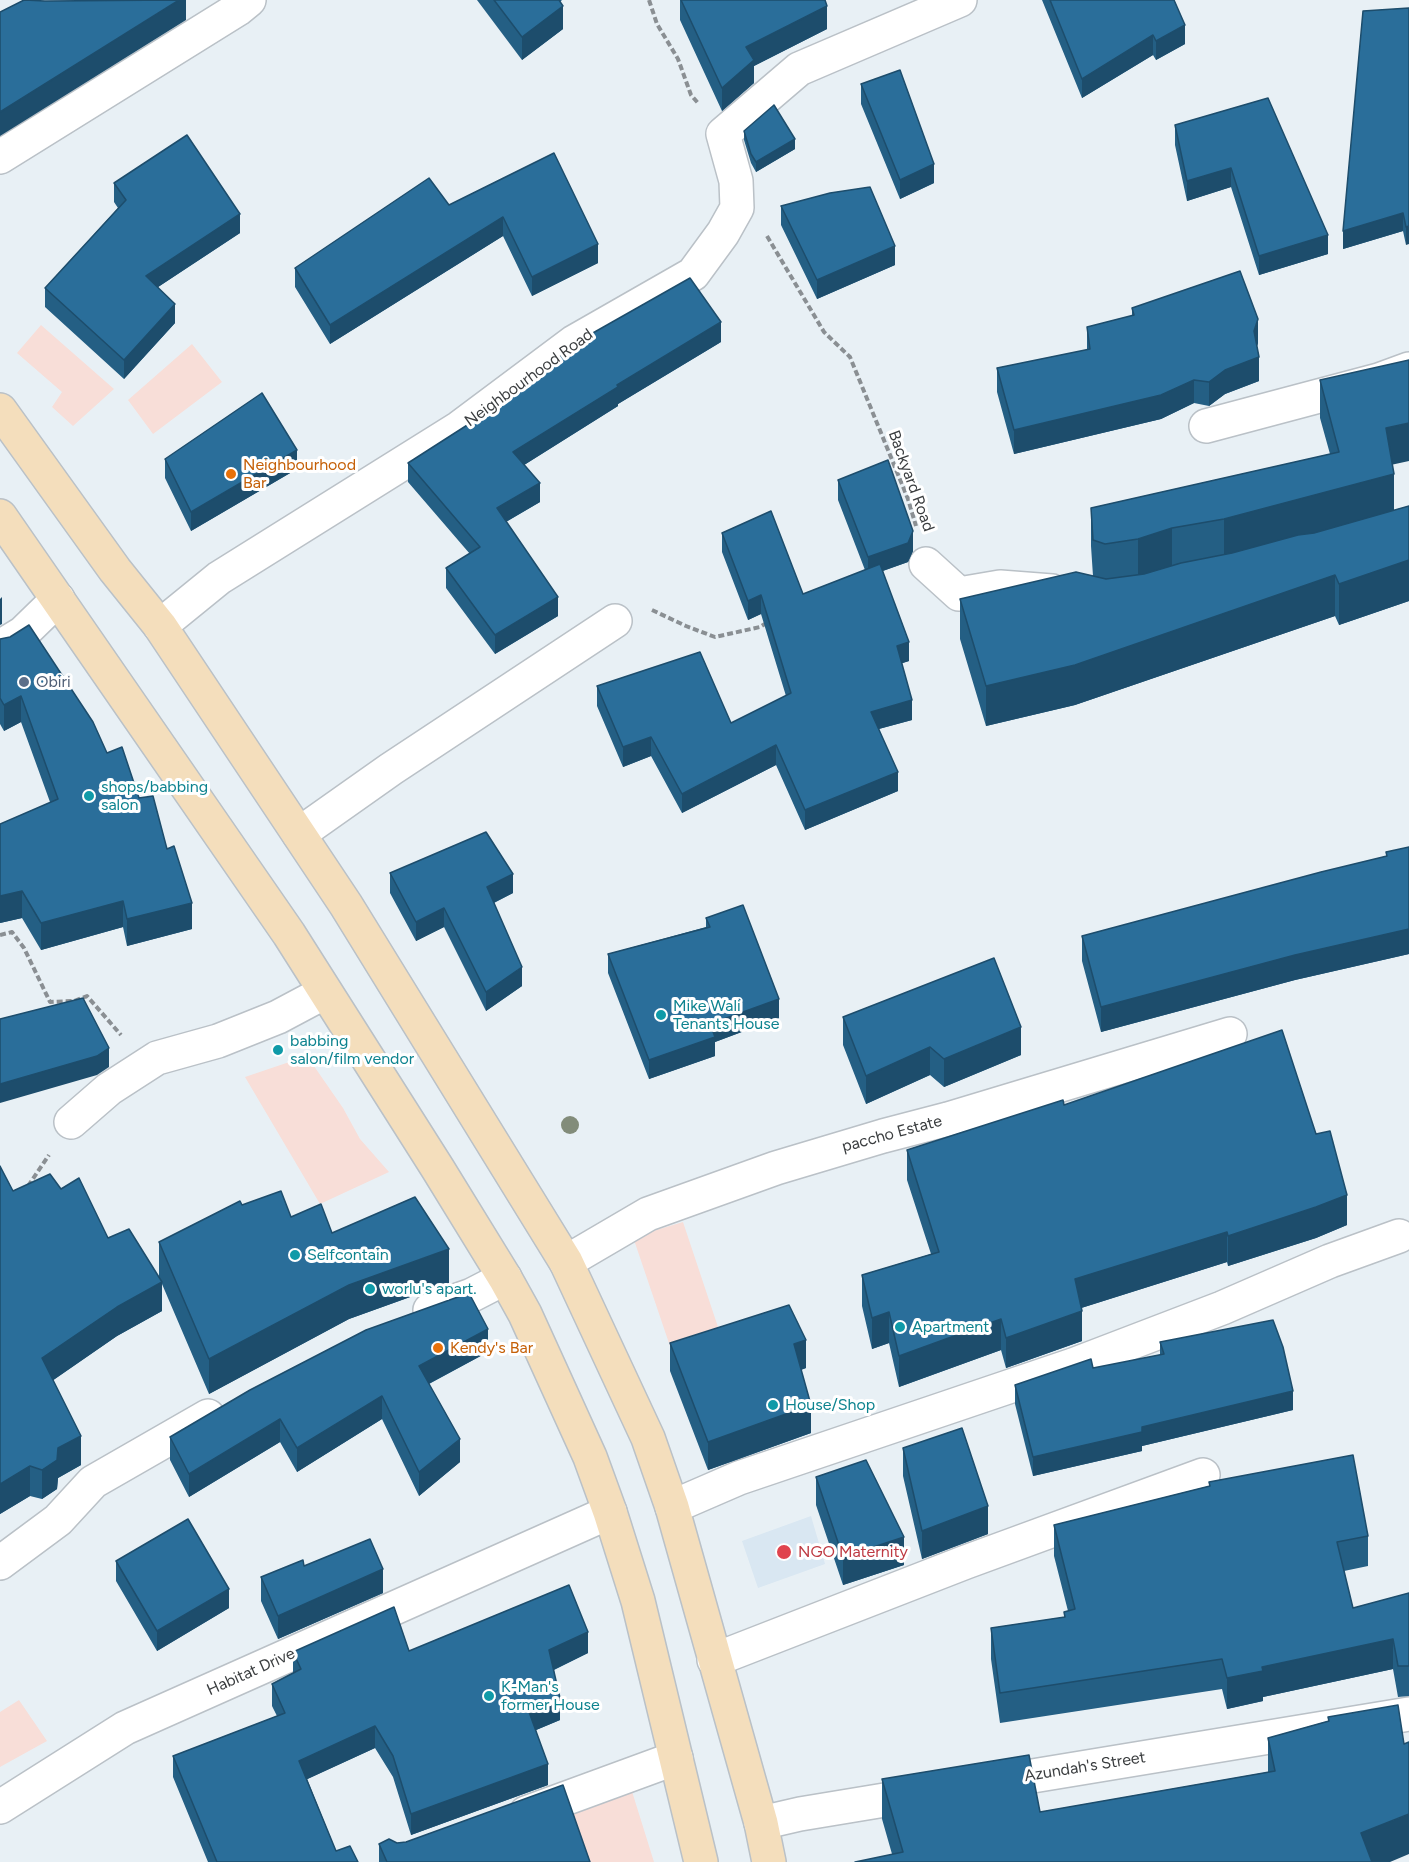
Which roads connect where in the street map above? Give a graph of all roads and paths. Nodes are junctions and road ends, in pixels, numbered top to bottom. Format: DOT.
graph roads {
  1 [pos="249,0"];
  2 [pos="649,0"];
  3 [pos="960,0"];
  4 [pos="723,134"];
  5 [pos="0,157"];
  6 [pos="766,235"];
  7 [pos="1409,369"];
  8 [pos="0,410"];
  9 [pos="1206,426"];
  10 [pos="0,516"];
  11 [pos="926,564"];
  12 [pos="1081,594"];
  13 [pos="58,599"];
  14 [pos="777,618"];
  15 [pos="615,621"];
  16 [pos="160,626"];
  17 [pos="0,647"];
  18 [pos="299,834"];
  19 [pos="0,935"];
  20 [pos="326,992"];
  21 [pos="1230,1034"];
  22 [pos="147,1065"];
  23 [pos="71,1122"];
  24 [pos="26,1190"];
  25 [pos="1400,1236"];
  26 [pos="566,1262"];
  27 [pos="505,1278"];
  28 [pos="405,1319"];
  29 [pos="231,1403"];
  30 [pos="1203,1475"];
  31 [pos="672,1507"];
  32 [pos="610,1512"];
  33 [pos="0,1563"];
  34 [pos="714,1660"];
  35 [pos="1409,1714"];
  36 [pos="676,1758"];
  37 [pos="0,1808"];
  38 [pos="499,1823"];
  39 [pos="760,1823"];
  40 [pos="701,1862"];
  41 [pos="769,1862"];
  1 -- 5 [label="street"];
  2 -- 4 [label="path"];
  3 -- 4 [label="street"];
  4 -- 16 [label="street, Neighbourhood Road"];
  6 -- 11 [label="path, Backyard Road"];
  7 -- 9 [label="street"];
  8 -- 16 [label="main road"];
  10 -- 13 [label="main road"];
  11 -- 12 [label="street"];
  13 -- 17 [label="street"];
  13 -- 20 [label="main road"];
  14 -- 15 [label="path"];
  15 -- 18 [label="street"];
  16 -- 18 [label="main road"];
  18 -- 26 [label="main road"];
  19 -- 22 [label="path"];
  20 -- 22 [label="street"];
  20 -- 27 [label="main road"];
  21 -- 26 [label="street, paccho Estate"];
  22 -- 23 [label="street"];
  23 -- 24 [label="path"];
  25 -- 31 [label="street"];
  26 -- 31 [label="main road"];
  27 -- 28 [label="street"];
  27 -- 32 [label="main road"];
  29 -- 33 [label="street"];
  30 -- 34 [label="street"];
  31 -- 34 [label="main road"];
  32 -- 36 [label="main road"];
  32 -- 37 [label="street, Habitat Drive"];
  34 -- 39 [label="main road"];
  35 -- 39 [label="street, Azundah's Street"];
  36 -- 38 [label="street"];
  36 -- 40 [label="main road"];
  39 -- 41 [label="main road"];
}
